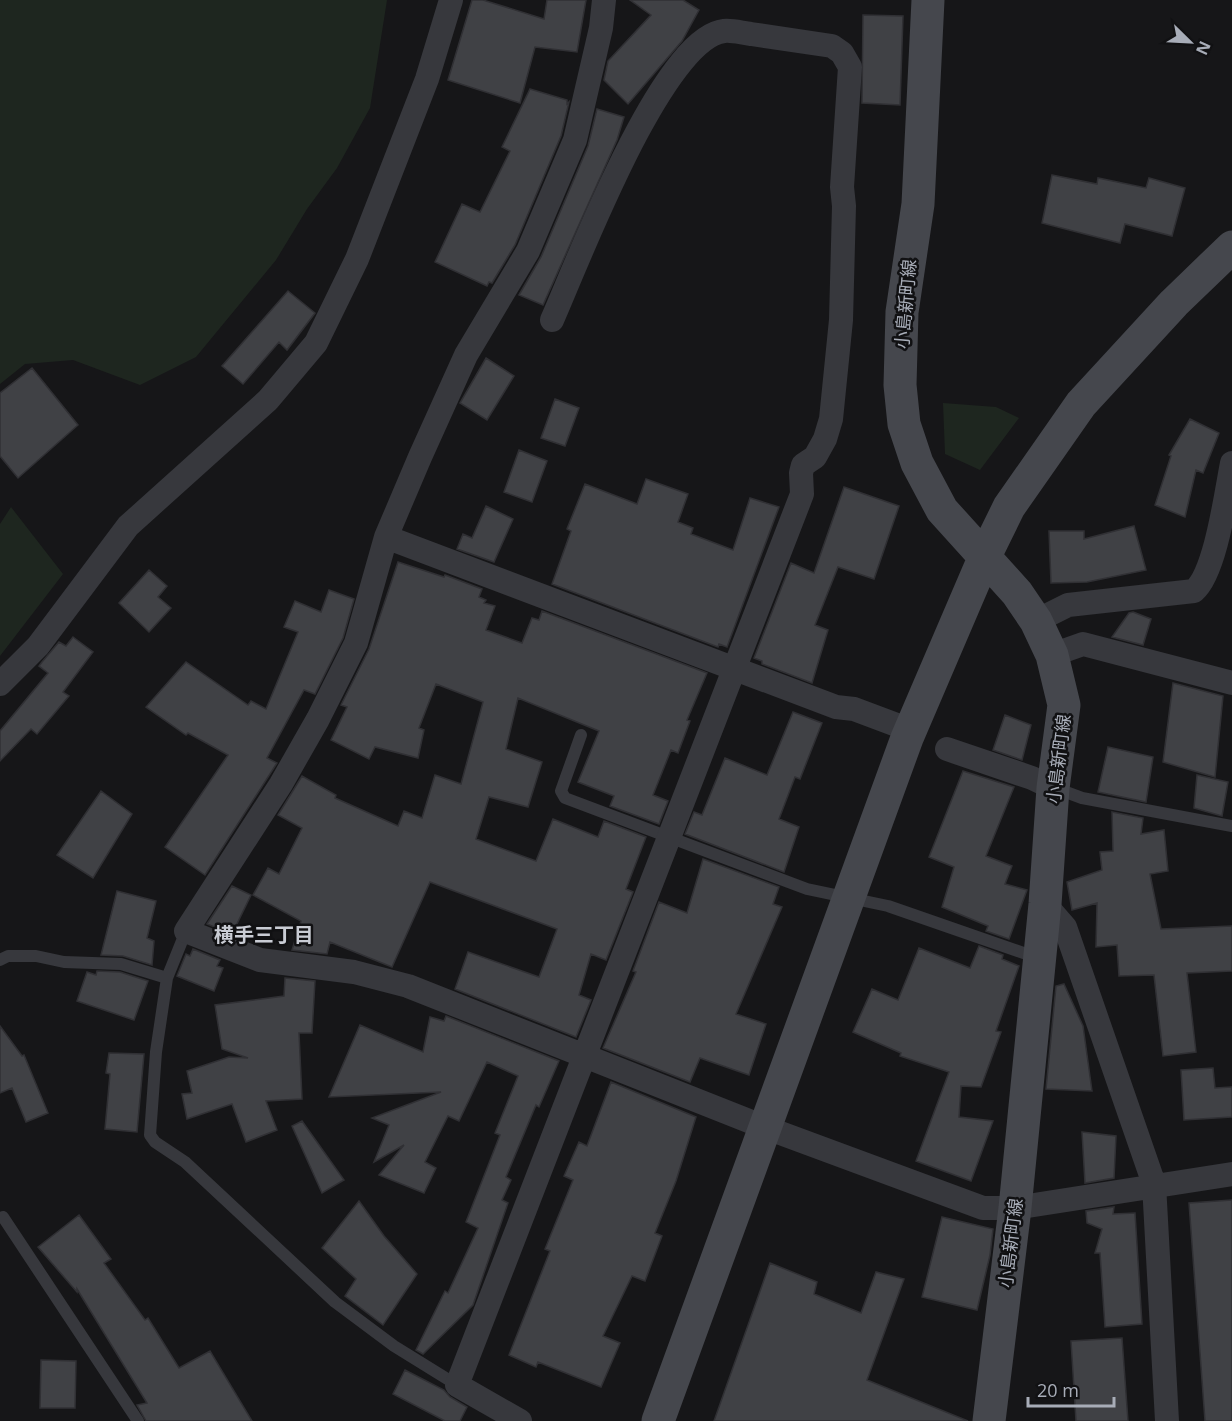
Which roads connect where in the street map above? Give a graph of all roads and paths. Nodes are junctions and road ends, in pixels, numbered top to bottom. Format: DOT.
graph roads {
  1 [pos="451,0"];
  2 [pos="604,0"];
  3 [pos="928,0"];
  4 [pos="1232,247"];
  5 [pos="552,320"];
  6 [pos="1232,463"];
  7 [pos="1225,535"];
  8 [pos="386,537"];
  9 [pos="985,556"];
  10 [pos="1036,621"];
  11 [pos="1052,655"];
  12 [pos="734,670"];
  13 [pos="1232,683"];
  14 [pos="0,684"];
  15 [pos="910,730"];
  16 [pos="581,735"];
  17 [pos="948,749"];
  18 [pos="1053,788"];
  19 [pos="1232,826"];
  20 [pos="670,838"];
  21 [pos="849,898"];
  22 [pos="1045,904"];
  23 [pos="186,931"];
  24 [pos="1039,958"];
  25 [pos="0,960"];
  26 [pos="167,978"];
  27 [pos="586,1058"];
  28 [pos="764,1127"];
  29 [pos="1232,1174"];
  30 [pos="1154,1184"];
  31 [pos="1015,1208"];
  32 [pos="3,1217"];
  33 [pos="457,1385"];
  34 [pos="138,1421"];
  35 [pos="520,1421"];
  36 [pos="658,1421"];
  37 [pos="989,1421"];
  38 [pos="1167,1421"];
  1 -- 14 [label="street"];
  2 -- 8 [label="street"];
  3 -- 9 [label="main road, 小島新町線"];
  4 -- 9 [label="main road"];
  5 -- 12 [label="street"];
  6 -- 7 [label="street"];
  7 -- 10 [label="street"];
  8 -- 12 [label="street"];
  8 -- 23 [label="street"];
  9 -- 10 [label="main road, 小島新町線"];
  9 -- 15 [label="main road"];
  10 -- 11 [label="main road, 小島新町線"];
  11 -- 13 [label="street"];
  11 -- 18 [label="main road, 小島新町線"];
  12 -- 15 [label="street"];
  12 -- 20 [label="street"];
  15 -- 21 [label="main road"];
  16 -- 20 [label="lane"];
  17 -- 18 [label="street"];
  18 -- 19 [label="lane"];
  18 -- 22 [label="main road, 小島新町線"];
  20 -- 21 [label="lane"];
  20 -- 27 [label="street"];
  21 -- 24 [label="lane"];
  21 -- 28 [label="main road"];
  22 -- 24 [label="main road, 小島新町線"];
  22 -- 30 [label="street"];
  23 -- 26 [label="lane"];
  23 -- 27 [label="street"];
  24 -- 31 [label="main road, 小島新町線"];
  25 -- 26 [label="lane"];
  26 -- 33 [label="lane"];
  27 -- 28 [label="street"];
  27 -- 33 [label="street"];
  28 -- 31 [label="street"];
  28 -- 36 [label="main road"];
  29 -- 30 [label="street"];
  30 -- 31 [label="street"];
  30 -- 38 [label="street"];
  31 -- 37 [label="main road, 小島新町線"];
  32 -- 34 [label="lane"];
  33 -- 35 [label="street"];
}
